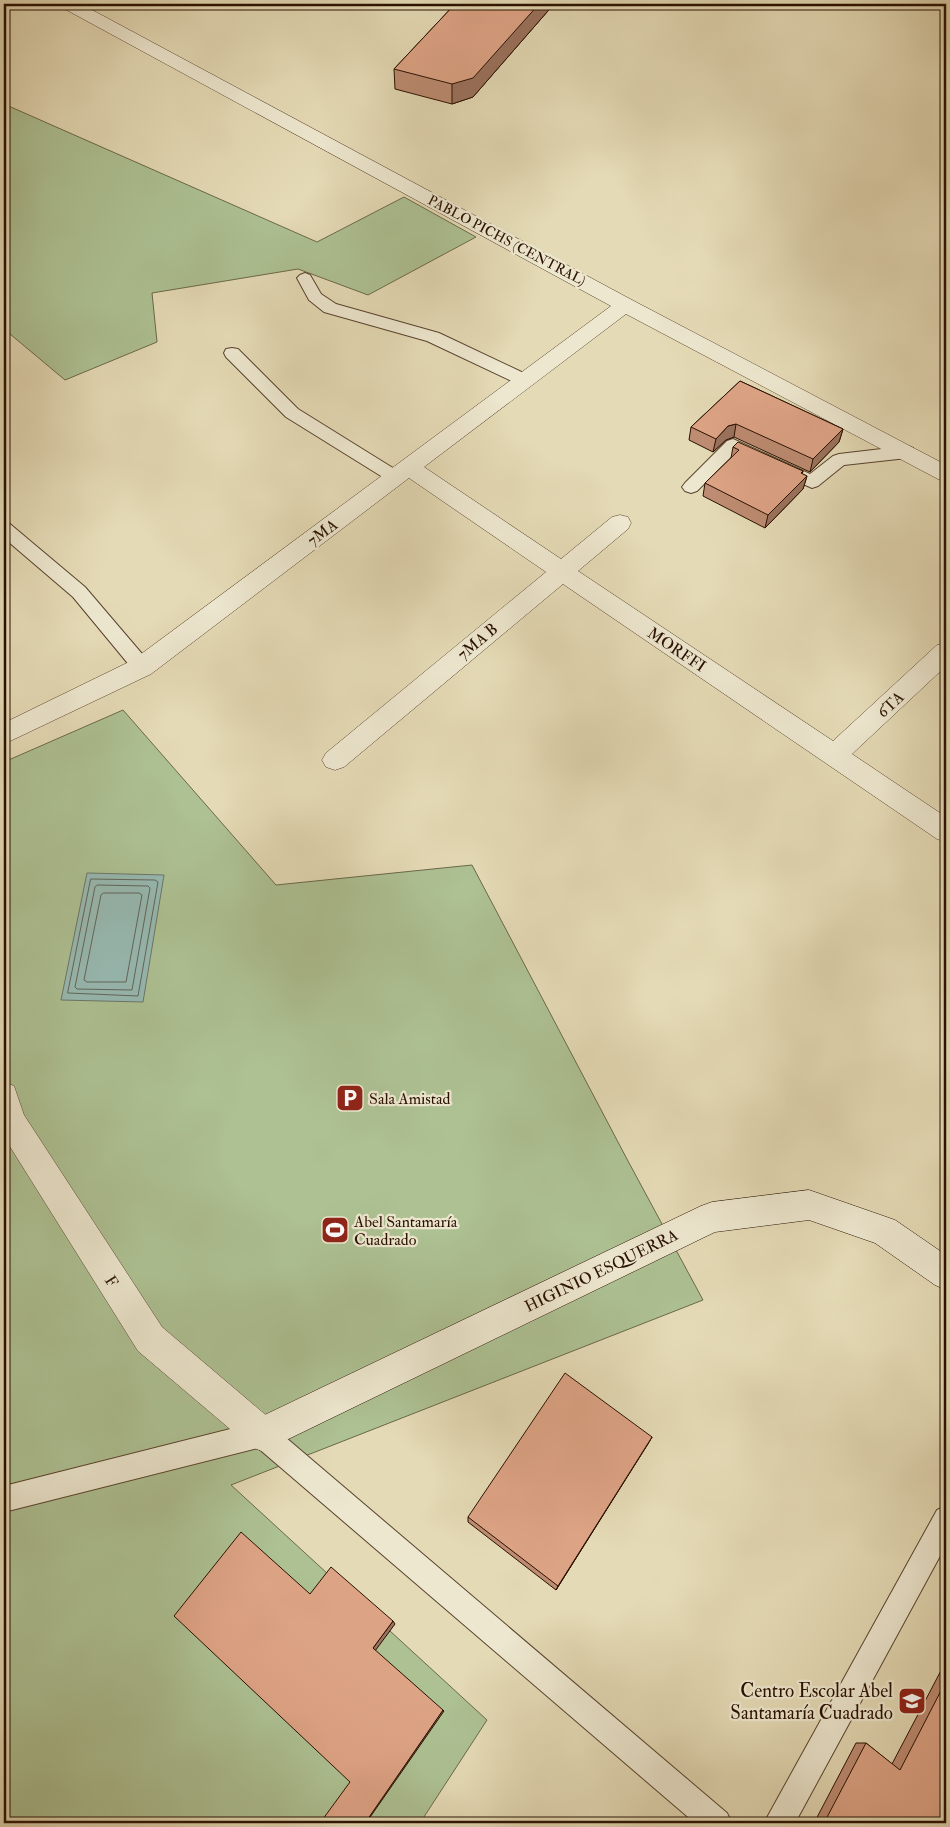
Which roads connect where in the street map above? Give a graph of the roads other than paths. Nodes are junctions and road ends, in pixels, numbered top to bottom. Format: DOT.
graph roads {
  1 [pos="69,4"];
  2 [pos="305,278"];
  3 [pos="625,304"];
  4 [pos="232,353"];
  5 [pos="524,380"];
  6 [pos="907,452"];
  7 [pos="401,472"];
  8 [pos="946,474"];
  9 [pos="691,486"];
  10 [pos="620,523"];
  11 [pos="4,528"];
  12 [pos="562,571"];
  13 [pos="946,652"];
  14 [pos="142,667"];
  15 [pos="4,734"];
  16 [pos="834,755"];
  17 [pos="335,760"];
  18 [pos="946,831"];
  19 [pos="4,1096"];
  20 [pos="946,1274"];
  21 [pos="262,1434"];
  22 [pos="4,1498"];
  23 [pos="946,1519"];
  24 [pos="717,1823"];
  25 [pos="779,1823"];
  1 -- 3 [label="street, PABLO PICHS (CENTRAL)"];
  2 -- 5 [label="lane"];
  3 -- 5 [label="street, 7MA"];
  3 -- 6 [label="street, PABLO PICHS (CENTRAL)"];
  4 -- 7 [label="lane"];
  5 -- 7 [label="street, 7MA"];
  6 -- 8 [label="street, PABLO PICHS (CENTRAL)"];
  6 -- 9 [label="lane"];
  7 -- 12 [label="street, MORFFI"];
  7 -- 14 [label="street, 7MA"];
  10 -- 12 [label="street, 7MA B"];
  11 -- 14 [label="lane"];
  12 -- 16 [label="street, MORFFI"];
  12 -- 17 [label="street, 7MA B"];
  13 -- 16 [label="street, 6TA"];
  14 -- 15 [label="street, 7MA"];
  16 -- 18 [label="street, MORFFI"];
  19 -- 21 [label="street, F"];
  20 -- 21 [label="street, HIGINIO ESQUERRA"];
  21 -- 22 [label="lane"];
  21 -- 24 [label="lane"];
  23 -- 25 [label="lane"];
}
